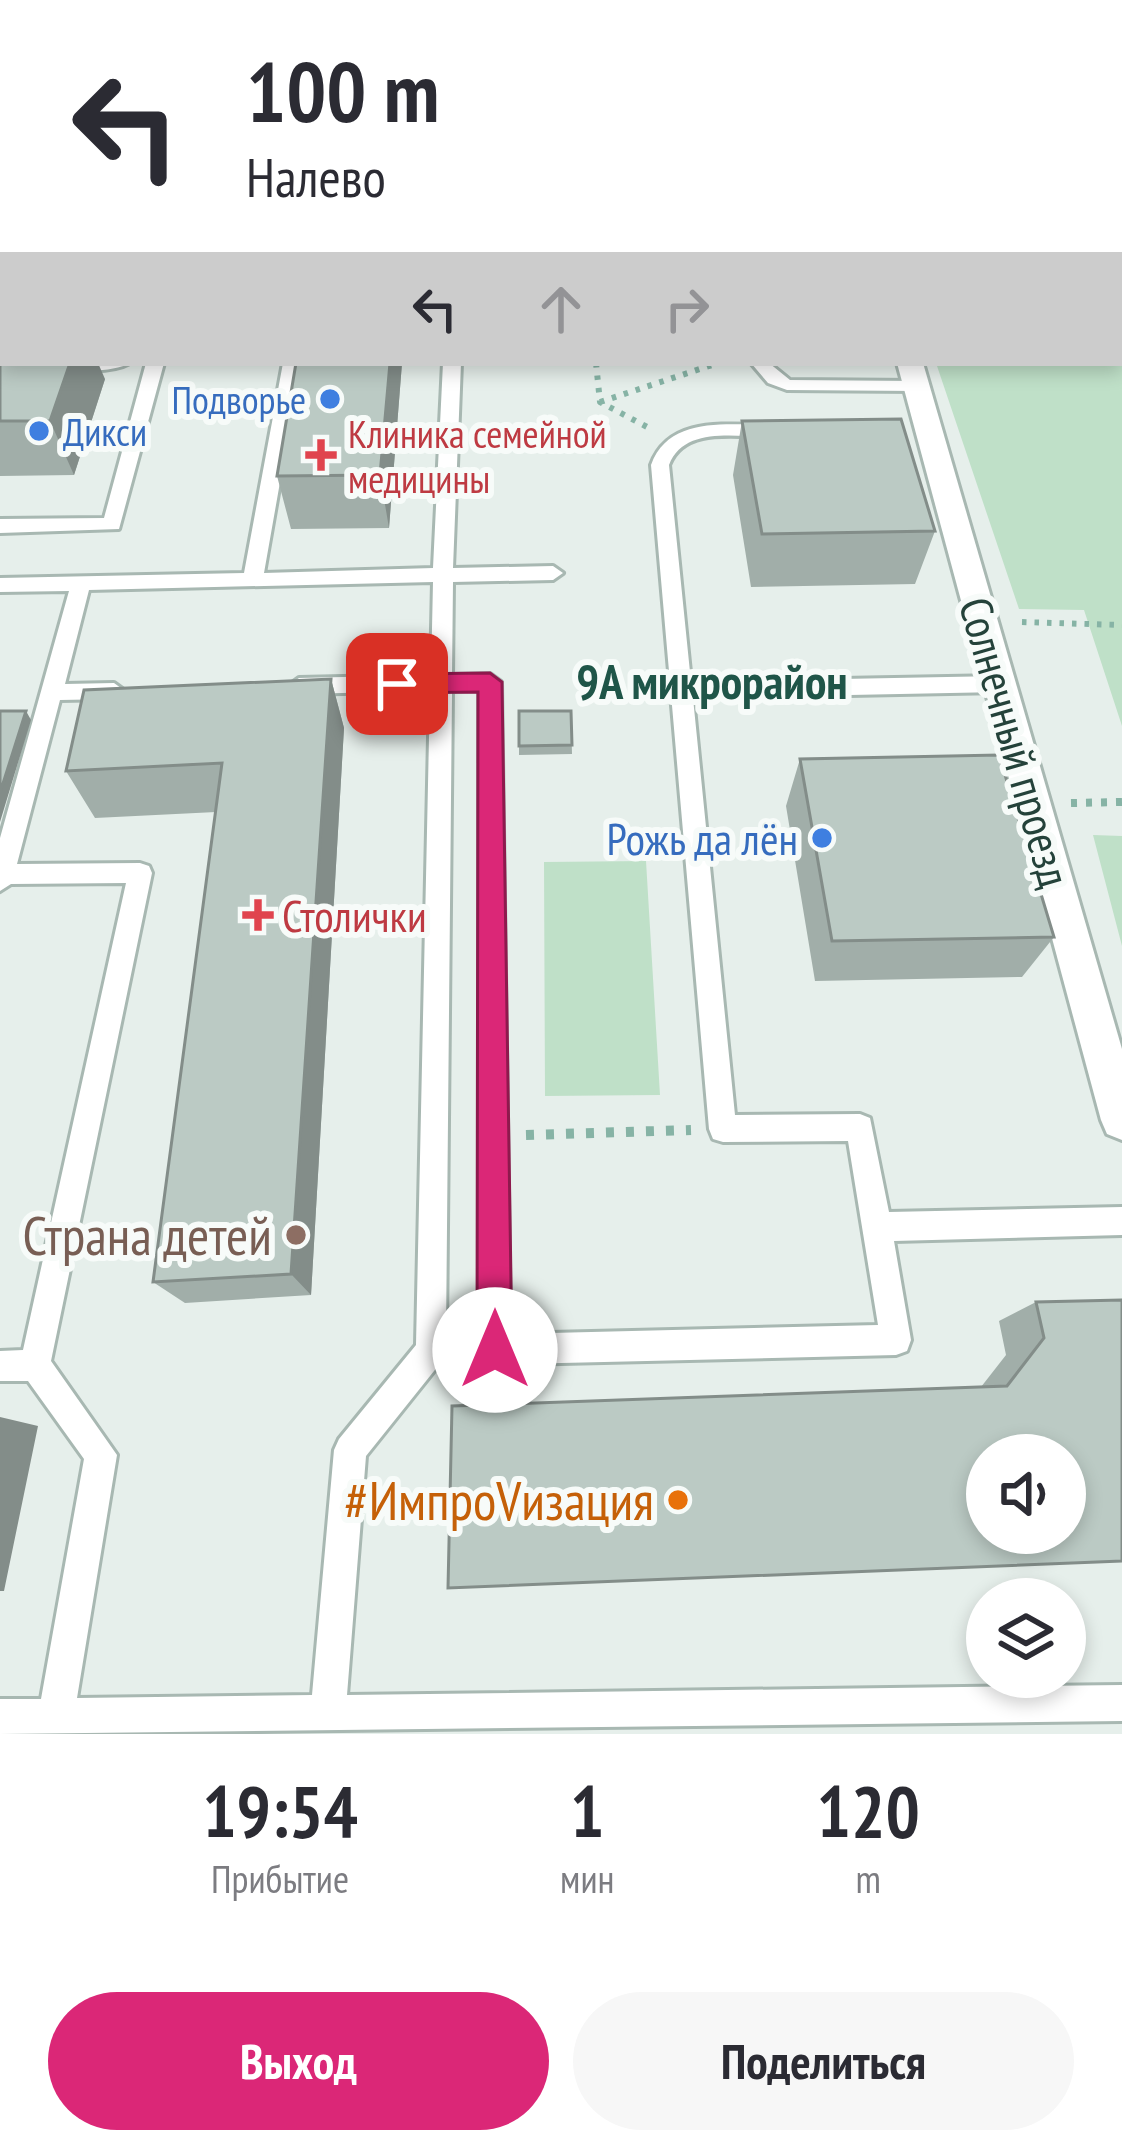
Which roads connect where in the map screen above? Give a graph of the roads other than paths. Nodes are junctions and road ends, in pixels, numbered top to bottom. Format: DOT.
graph roads {
  1 [pos="154,366"];
  2 [pos="291,366"];
  3 [pos="452,366"];
  4 [pos="763,366"];
  5 [pos="914,374"];
  6 [pos="787,431"];
  7 [pos="0,526"];
  8 [pos="554,574"];
  9 [pos="443,575"];
  10 [pos="253,580"];
  11 [pos="81,584"];
  12 [pos="0,585"];
  13 [pos="440,683"];
  14 [pos="1000,683"];
  15 [pos="280,687"];
  16 [pos="142,690"];
  17 [pos="681,690"];
  18 [pos="51,692"];
  19 [pos="1,878"];
  20 [pos="1122,1120"];
  21 [pos="1122,1221"];
  22 [pos="877,1227"];
  23 [pos="495,1350"];
  24 [pos="431,1351"];
  25 [pos="35,1365"];
  26 [pos="0,1366"];
  27 [pos="1122,1703"];
  28 [pos="328,1711"];
  29 [pos="56,1716"];
  30 [pos="0,1718"];
  31 [pos="223,1723"];
  1 -- 7 [label="lane"];
  2 -- 10 [label="lane"];
  3 -- 9 [label="lane"];
  4 -- 5 [label="lane"];
  5 -- 14 [label="street, Солнечный проезд"];
  6 -- 17 [label="lane"];
  8 -- 9 [label="lane"];
  9 -- 10 [label="lane"];
  9 -- 13 [label="lane"];
  10 -- 11 [label="lane"];
  11 -- 12 [label="lane"];
  11 -- 18 [label="lane"];
  13 -- 15 [label="lane"];
  13 -- 23 [label="lane"];
  13 -- 24 [label="lane"];
  14 -- 17 [label="lane"];
  14 -- 20 [label="street, Солнечный проезд"];
  16 -- 18 [label="lane"];
  17 -- 22 [label="lane"];
  18 -- 19 [label="lane"];
  19 -- 25 [label="lane"];
  21 -- 22 [label="lane"];
  22 -- 23 [label="lane"];
  23 -- 24 [label="lane"];
  24 -- 28 [label="lane"];
  25 -- 26 [label="lane"];
  25 -- 29 [label="lane"];
  27 -- 28 [label="lane"];
  28 -- 31 [label="lane"];
  29 -- 30 [label="lane"];
  29 -- 31 [label="lane"];
}
